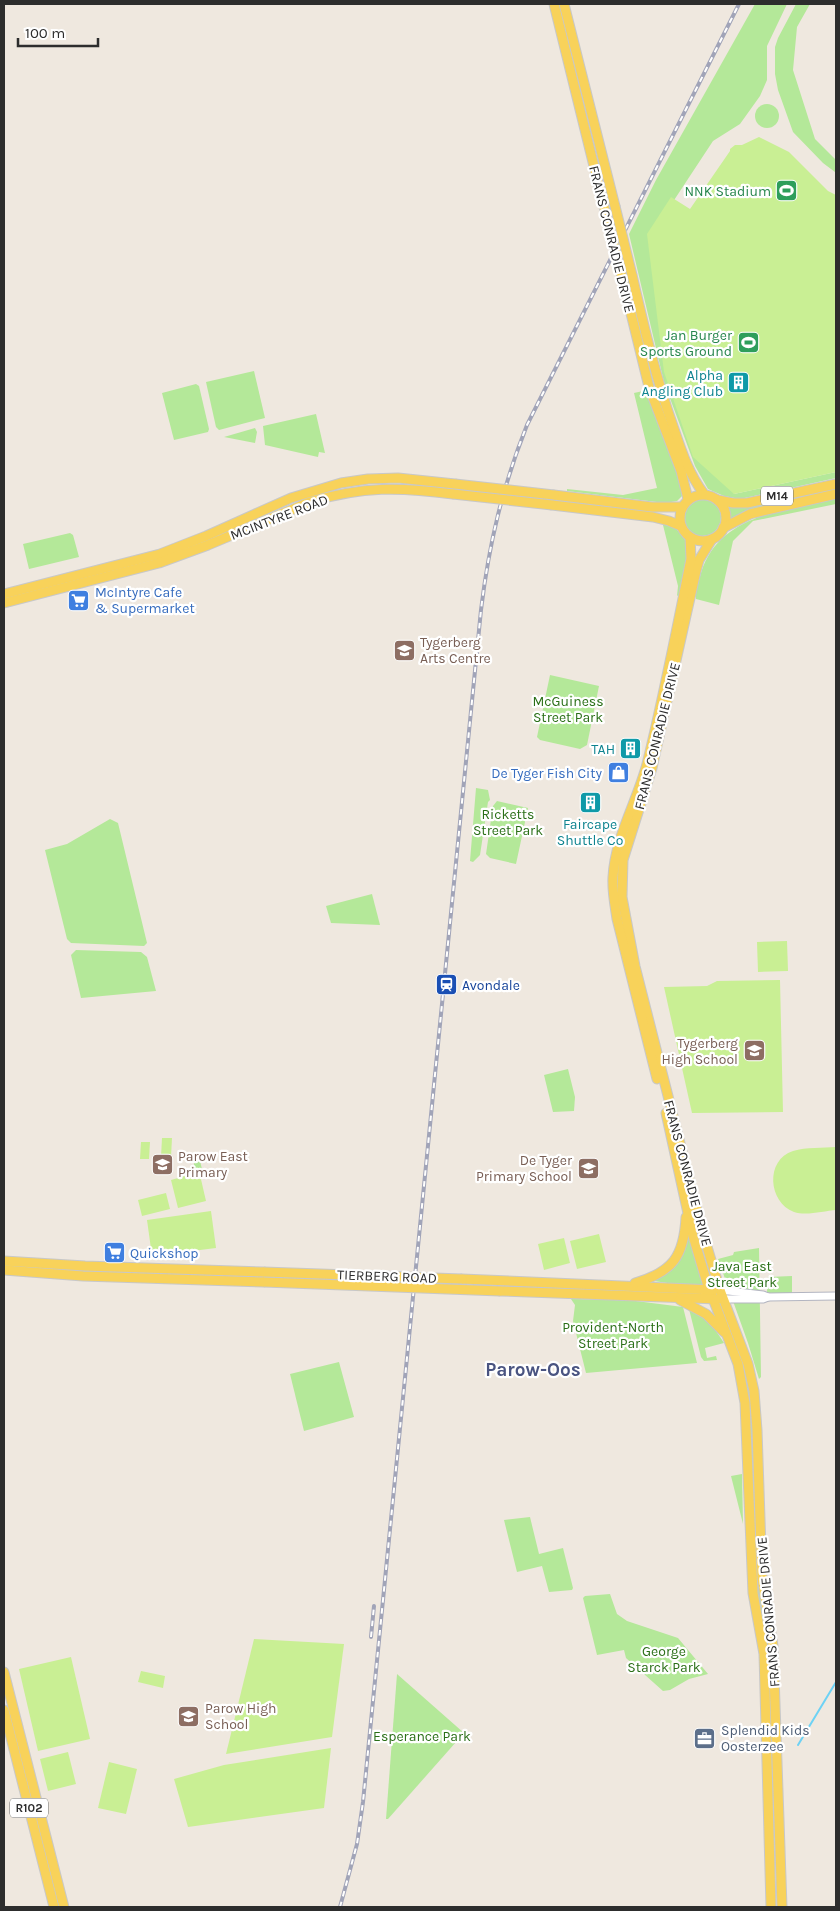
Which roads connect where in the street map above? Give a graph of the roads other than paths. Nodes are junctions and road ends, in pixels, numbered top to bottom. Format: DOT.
graph roads {
  1 [pos="554,4"];
  2 [pos="564,4"];
  3 [pos="836,484"];
  4 [pos="704,494"];
  5 [pos="836,494"];
  6 [pos="688,499"];
  7 [pos="718,500"];
  8 [pos="682,507"];
  9 [pos="681,526"];
  10 [pos="723,528"];
  11 [pos="690,537"];
  12 [pos="712,539"];
  13 [pos="4,594"];
  14 [pos="4,603"];
  15 [pos="686,1206"];
  16 [pos="4,1261"];
  17 [pos="4,1270"];
  18 [pos="623,1286"];
  19 [pos="711,1294"];
  20 [pos="721,1294"];
  21 [pos="836,1296"];
  22 [pos="677,1298"];
  23 [pos="727,1336"];
  24 [pos="4,1672"];
  25 [pos="4,1710"];
  26 [pos="54,1907"];
  27 [pos="64,1907"];
  28 [pos="772,1907"];
  29 [pos="782,1907"];
  1 -- 6 [label="main road, FRANS CONRADIE DRIVE, bridge"];
  2 -- 4 [label="main road, FRANS CONRADIE DRIVE, bridge"];
  3 -- 7 [label="main road, M14"];
  4 -- 6 [label="main road"];
  4 -- 7 [label="main road, M14"];
  5 -- 10 [label="main road, M14"];
  6 -- 8 [label="main road"];
  7 -- 10 [label="main road"];
  8 -- 9 [label="main road"];
  8 -- 13 [label="main road, MCINTYRE ROAD, bridge"];
  9 -- 11 [label="main road"];
  9 -- 14 [label="main road, MCINTYRE ROAD, bridge"];
  10 -- 12 [label="main road, M14"];
  11 -- 12 [label="main road"];
  11 -- 15 [label="main road, FRANS CONRADIE DRIVE"];
  12 -- 20 [label="main road, FRANS CONRADIE DRIVE"];
  15 -- 18 [label="main road"];
  15 -- 19 [label="main road, FRANS CONRADIE DRIVE"];
  16 -- 18 [label="main road, TIERBERG ROAD, bridge"];
  17 -- 22 [label="main road, TIERBERG ROAD, bridge"];
  18 -- 19 [label="main road, TIERBERG ROAD"];
  19 -- 20 [label="main road, TIERBERG ROAD"];
  19 -- 22 [label="main road, TIERBERG ROAD"];
  19 -- 23 [label="main road, FRANS CONRADIE DRIVE"];
  20 -- 21 [label="street, TIERBERG ROAD"];
  20 -- 29 [label="main road, FRANS CONRADIE DRIVE"];
  22 -- 23 [label="main road"];
  23 -- 28 [label="main road, FRANS CONRADIE DRIVE"];
  24 -- 27 [label="main road, R102"];
  25 -- 26 [label="main road, R102"];
}
